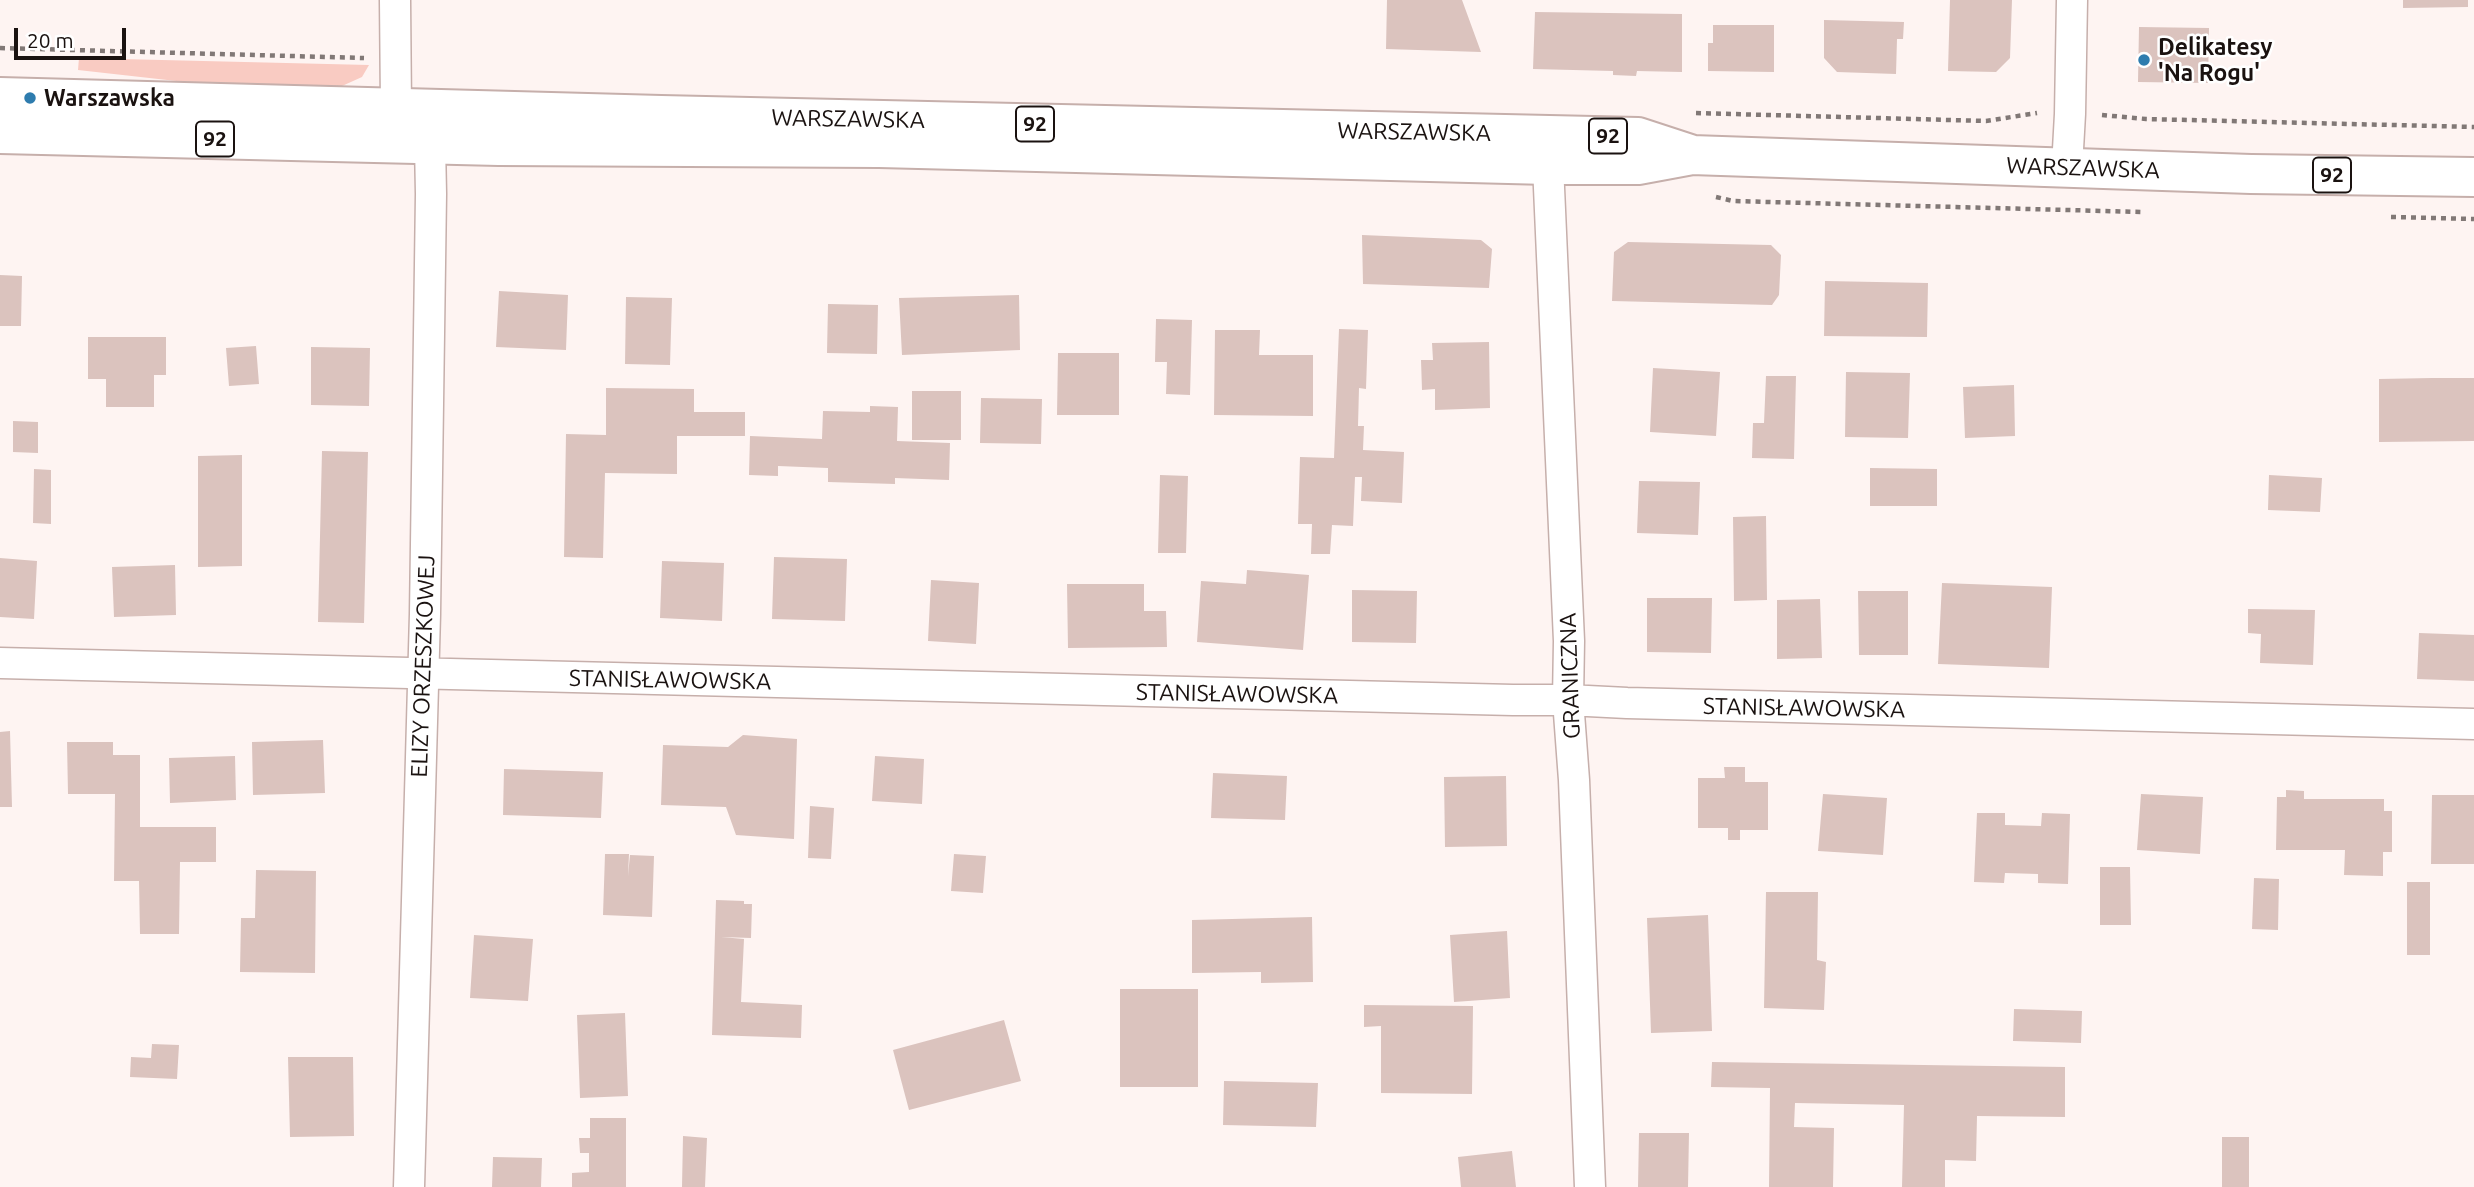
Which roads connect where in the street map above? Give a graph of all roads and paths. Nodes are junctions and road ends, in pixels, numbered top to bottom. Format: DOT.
graph roads {
  1 [pos="395,0"];
  2 [pos="2072,0"];
  3 [pos="0,48"];
  4 [pos="368,58"];
  5 [pos="0,97"];
  6 [pos="358,107"];
  7 [pos="396,107"];
  8 [pos="2095,114"];
  9 [pos="2474,127"];
  10 [pos="0,134"];
  11 [pos="430,144"];
  12 [pos="1692,155"];
  13 [pos="1548,165"];
  14 [pos="2067,167"];
  15 [pos="2474,177"];
  16 [pos="0,663"];
  17 [pos="422,673"];
  18 [pos="1568,700"];
  19 [pos="2474,724"];
  20 [pos="409,1187"];
  21 [pos="1590,1187"];
  1 -- 7 [label="street"];
  2 -- 14 [label="street"];
  3 -- 4 [label="path"];
  5 -- 6 [label="main road, WARSZAWSKA / 92"];
  6 -- 7 [label="main road, WARSZAWSKA / 92"];
  6 -- 11 [label="main road"];
  7 -- 12 [label="main road, WARSZAWSKA / 92"];
  8 -- 9 [label="path"];
  10 -- 11 [label="main road, WARSZAWSKA / 92"];
  11 -- 13 [label="main road, WARSZAWSKA / 92"];
  11 -- 17 [label="street, ELIZY ORZESZKOWEJ"];
  12 -- 13 [label="main road, WARSZAWSKA / 92"];
  12 -- 14 [label="main road, WARSZAWSKA / 92"];
  13 -- 18 [label="street, GRANICZNA"];
  14 -- 15 [label="main road, WARSZAWSKA / 92"];
  16 -- 17 [label="street, STANISŁAWOWSKA"];
  17 -- 18 [label="street, STANISŁAWOWSKA"];
  17 -- 20 [label="street, ELIZY ORZESZKOWEJ"];
  18 -- 19 [label="street, STANISŁAWOWSKA"];
  18 -- 21 [label="street, GRANICZNA"];
}
